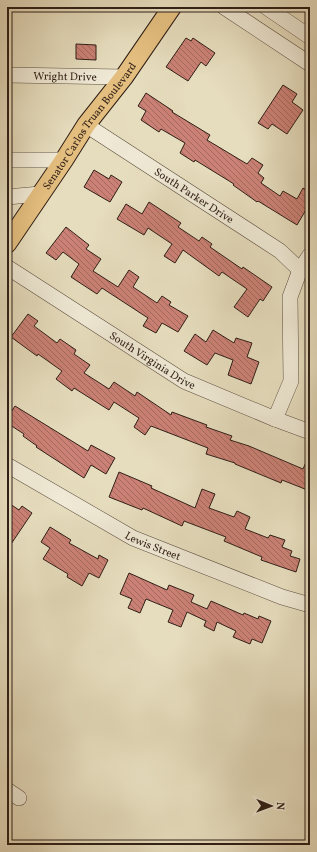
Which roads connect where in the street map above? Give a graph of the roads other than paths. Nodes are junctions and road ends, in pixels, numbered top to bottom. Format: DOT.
graph roads {
  1 [pos="172,7"];
  2 [pos="224,7"];
  3 [pos="266,7"];
  4 [pos="310,36"];
  5 [pos="310,64"];
  6 [pos="7,75"];
  7 [pos="124,77"];
  8 [pos="86,126"];
  9 [pos="7,160"];
  10 [pos="64,160"];
  11 [pos="40,194"];
  12 [pos="7,197"];
  13 [pos="7,244"];
  14 [pos="310,255"];
  15 [pos="7,267"];
  16 [pos="300,270"];
  17 [pos="276,419"];
  18 [pos="310,432"];
  19 [pos="7,465"];
  20 [pos="310,605"];
  1 -- 7 [label="main road, Senator Carlos Truan Boulevard"];
  2 -- 5 [label="street"];
  3 -- 4 [label="street"];
  6 -- 7 [label="street, Wright Drive"];
  7 -- 8 [label="main road, Senator Carlos Truan Boulevard"];
  8 -- 10 [label="main road, Senator Carlos Truan Boulevard"];
  8 -- 16 [label="street, South Parker Drive"];
  9 -- 10 [label="street"];
  10 -- 11 [label="main road, Senator Carlos Truan Boulevard"];
  11 -- 12 [label="street"];
  11 -- 13 [label="main road, Senator Carlos Truan Boulevard"];
  14 -- 16 [label="street"];
  15 -- 17 [label="street, South Virginia Drive"];
  16 -- 17 [label="street"];
  17 -- 18 [label="street, South Virginia Drive"];
  19 -- 20 [label="street, Lewis Street"];
}
